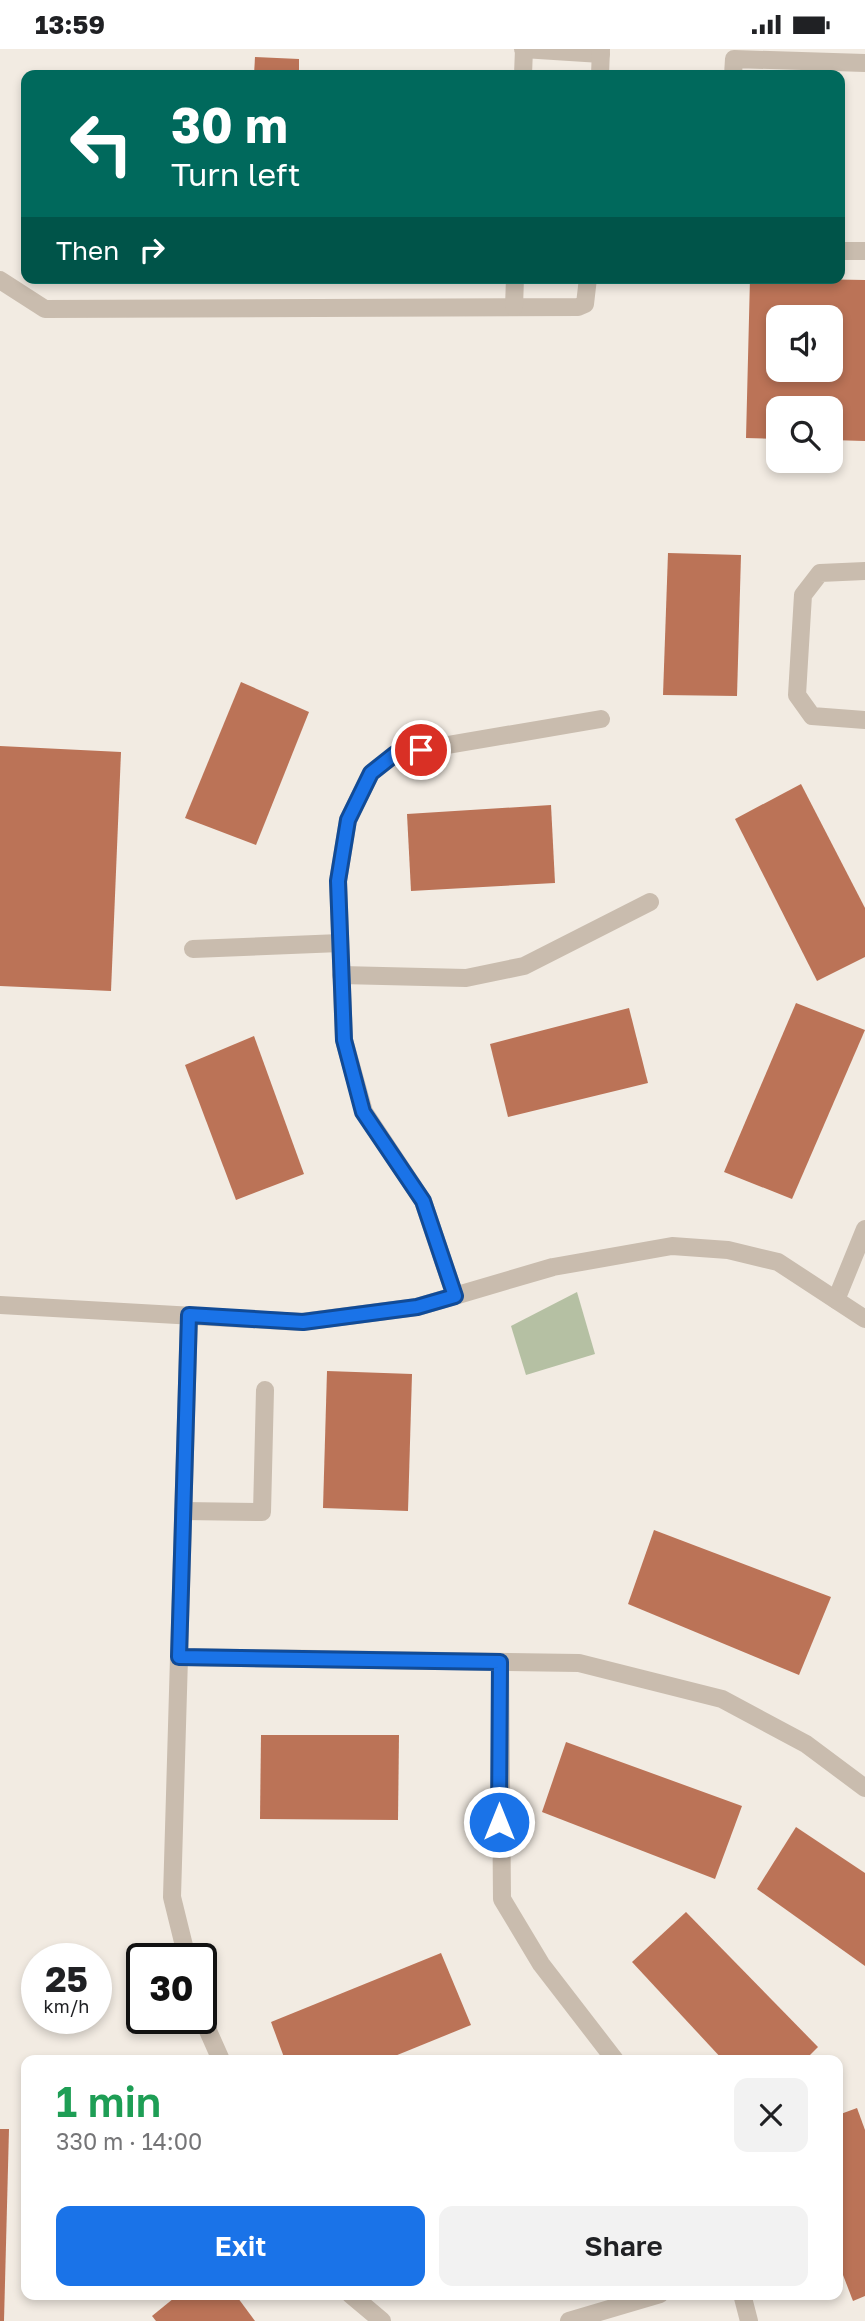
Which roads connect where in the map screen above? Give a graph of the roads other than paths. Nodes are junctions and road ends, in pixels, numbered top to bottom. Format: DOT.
graph roads {
  1 [pos="523,49"];
  2 [pos="601,51"];
  3 [pos="837,62"];
  4 [pos="865,63"];
  5 [pos="523,70"];
  6 [pos="600,70"];
  7 [pos="733,70"];
  8 [pos="845,251"];
  9 [pos="865,251"];
  10 [pos="0,280"];
  11 [pos="515,284"];
  12 [pos="587,284"];
  13 [pos="514,307"];
  14 [pos="865,571"];
  15 [pos="601,719"];
  16 [pos="865,720"];
  17 [pos="650,902"];
  18 [pos="340,943"];
  19 [pos="192,949"];
  20 [pos="341,975"];
  21 [pos="865,1229"];
  22 [pos="455,1296"];
  23 [pos="836,1300"];
  24 [pos="0,1305"];
  25 [pos="189,1315"];
  26 [pos="865,1319"];
  27 [pos="265,1390"];
  28 [pos="183,1511"];
  29 [pos="179,1657"];
  30 [pos="500,1662"];
  31 [pos="865,1788"];
  32 [pos="183,1943"];
  33 [pos="209,2034"];
  34 [pos="219,2055"];
  35 [pos="611,2055"];
  36 [pos="357,2300"];
  37 [pos="640,2300"];
  38 [pos="744,2300"];
  39 [pos="382,2321"];
  40 [pos="569,2321"];
  41 [pos="749,2321"];
  1 -- 2 [label="street"];
  1 -- 5 [label="street"];
  2 -- 6 [label="street"];
  3 -- 4 [label="street"];
  3 -- 7 [label="street"];
  8 -- 9 [label="street"];
  10 -- 13 [label="street"];
  11 -- 13 [label="street"];
  12 -- 13 [label="street"];
  14 -- 16 [label="street"];
  15 -- 18 [label="street"];
  17 -- 20 [label="street"];
  18 -- 19 [label="street"];
  18 -- 20 [label="street"];
  20 -- 22 [label="street"];
  21 -- 23 [label="street"];
  22 -- 23 [label="street"];
  22 -- 25 [label="street"];
  23 -- 26 [label="street"];
  24 -- 25 [label="street"];
  25 -- 28 [label="street"];
  27 -- 28 [label="street"];
  28 -- 29 [label="street"];
  29 -- 30 [label="street"];
  29 -- 32 [label="street"];
  30 -- 31 [label="street"];
  30 -- 35 [label="street"];
  33 -- 34 [label="street"];
  36 -- 39 [label="street"];
  37 -- 40 [label="street"];
  38 -- 41 [label="street"];
}
